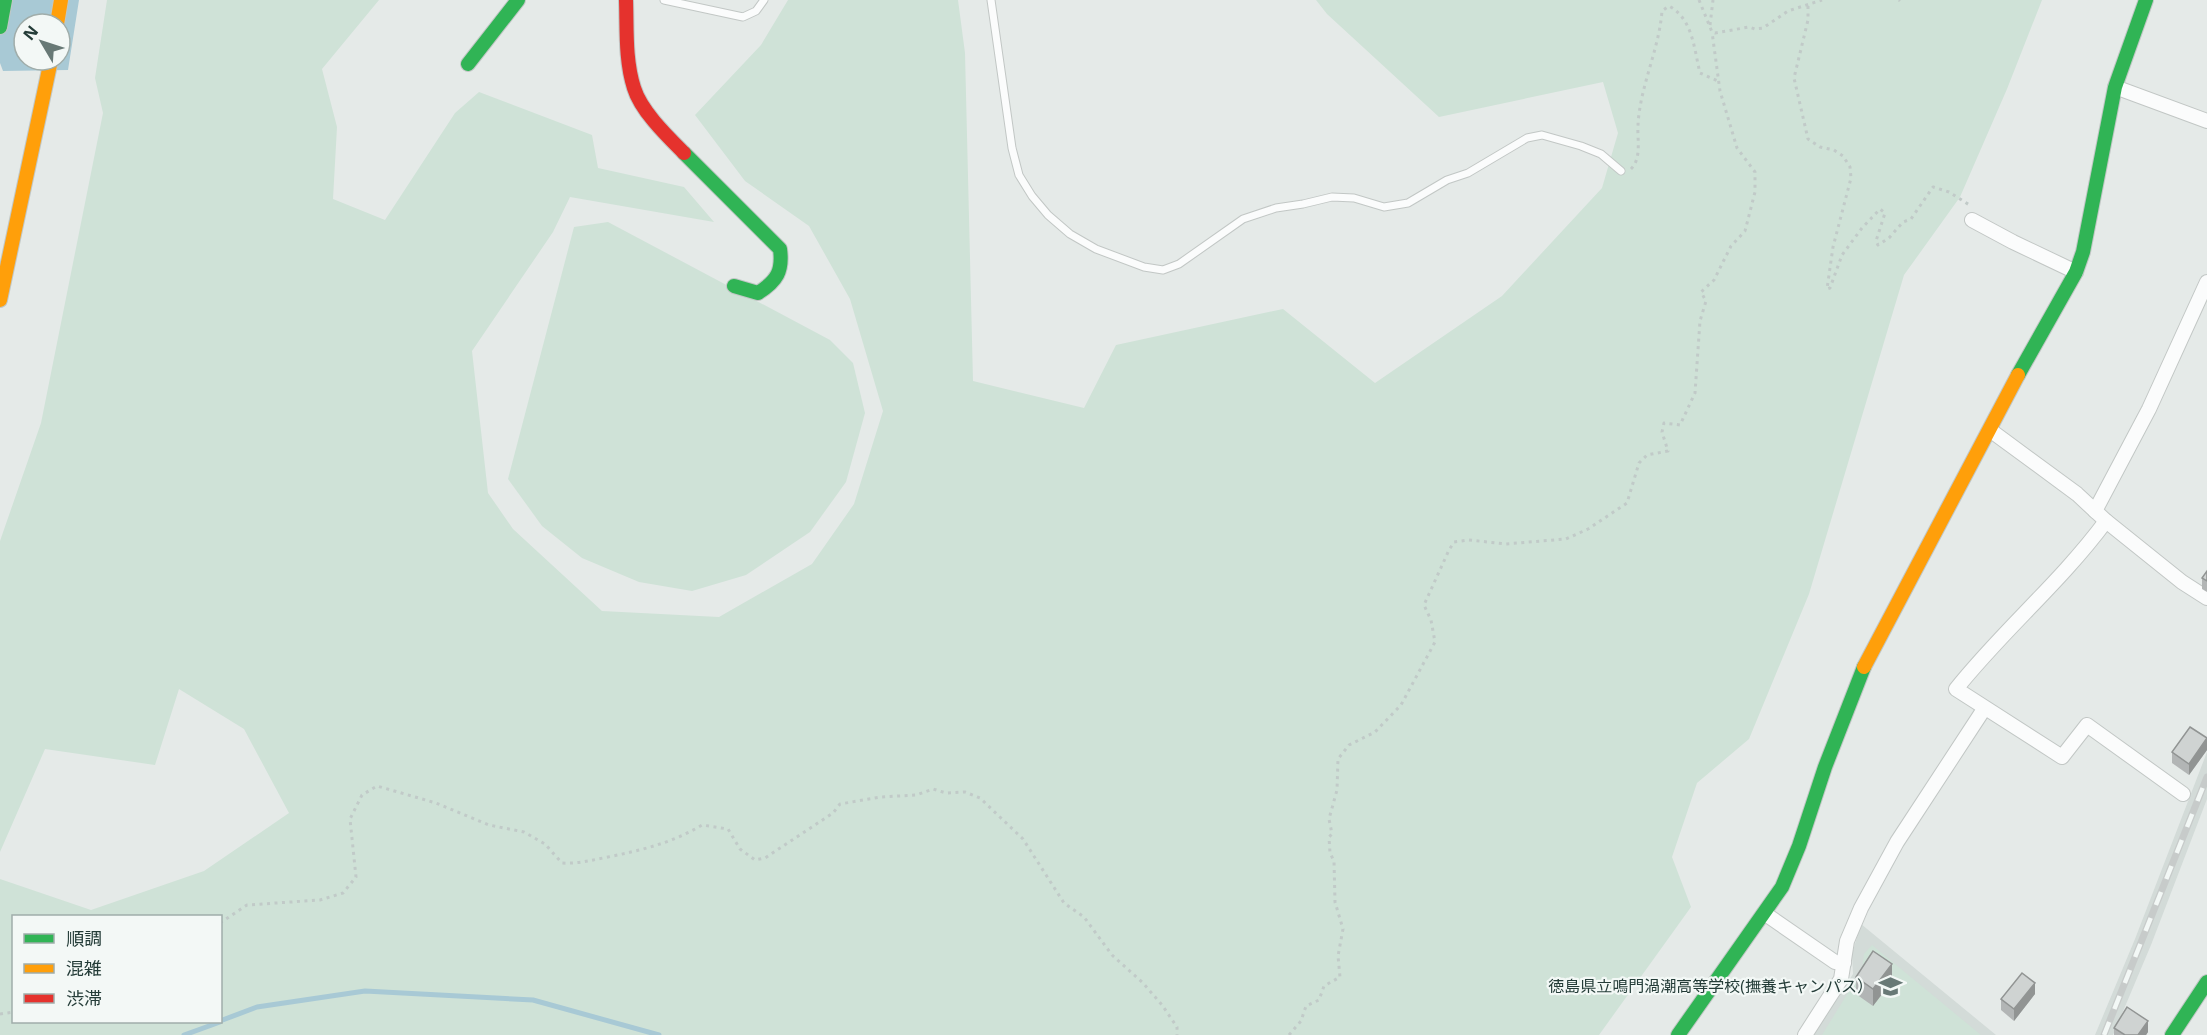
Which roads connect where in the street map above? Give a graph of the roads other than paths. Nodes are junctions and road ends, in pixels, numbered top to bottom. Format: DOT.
graph roads {
  1 [pos="6,0"];
  2 [pos="518,0"];
  3 [pos="627,0"];
  4 [pos="664,0"];
  5 [pos="764,0"];
  6 [pos="991,0"];
  7 [pos="2146,0"];
  8 [pos="0,27"];
  9 [pos="468,64"];
  10 [pos="49,72"];
  11 [pos="2115,87"];
  12 [pos="2207,121"];
  13 [pos="1621,171"];
  14 [pos="1974,215"];
  15 [pos="2076,272"];
  16 [pos="2207,282"];
  17 [pos="734,286"];
  18 [pos="0,300"];
  19 [pos="1990,430"];
  20 [pos="2095,512"];
  21 [pos="2106,521"];
  22 [pos="2207,598"];
  23 [pos="1984,709"];
  24 [pos="2183,795"];
  25 [pos="1764,913"];
  26 [pos="1844,963"];
  27 [pos="2207,982"];
  28 [pos="1678,1035"];
  29 [pos="1805,1035"];
  30 [pos="2172,1035"];
  1 -- 8 [label="main road"];
  2 -- 9 [label="main road"];
  3 -- 17 [label="main road"];
  4 -- 5 [label="lane"];
  6 -- 13 [label="lane"];
  7 -- 11 [label="main road"];
  10 -- 18 [label="main road"];
  11 -- 12 [label="street"];
  11 -- 15 [label="main road"];
  14 -- 15 [label="street"];
  15 -- 19 [label="main road"];
  16 -- 20 [label="street"];
  19 -- 20 [label="street"];
  19 -- 25 [label="main road"];
  20 -- 21 [label="street"];
  21 -- 22 [label="street"];
  21 -- 23 [label="street"];
  23 -- 24 [label="street"];
  23 -- 26 [label="street"];
  25 -- 26 [label="street"];
  25 -- 28 [label="main road"];
  26 -- 29 [label="street"];
  27 -- 30 [label="main road"];
}
